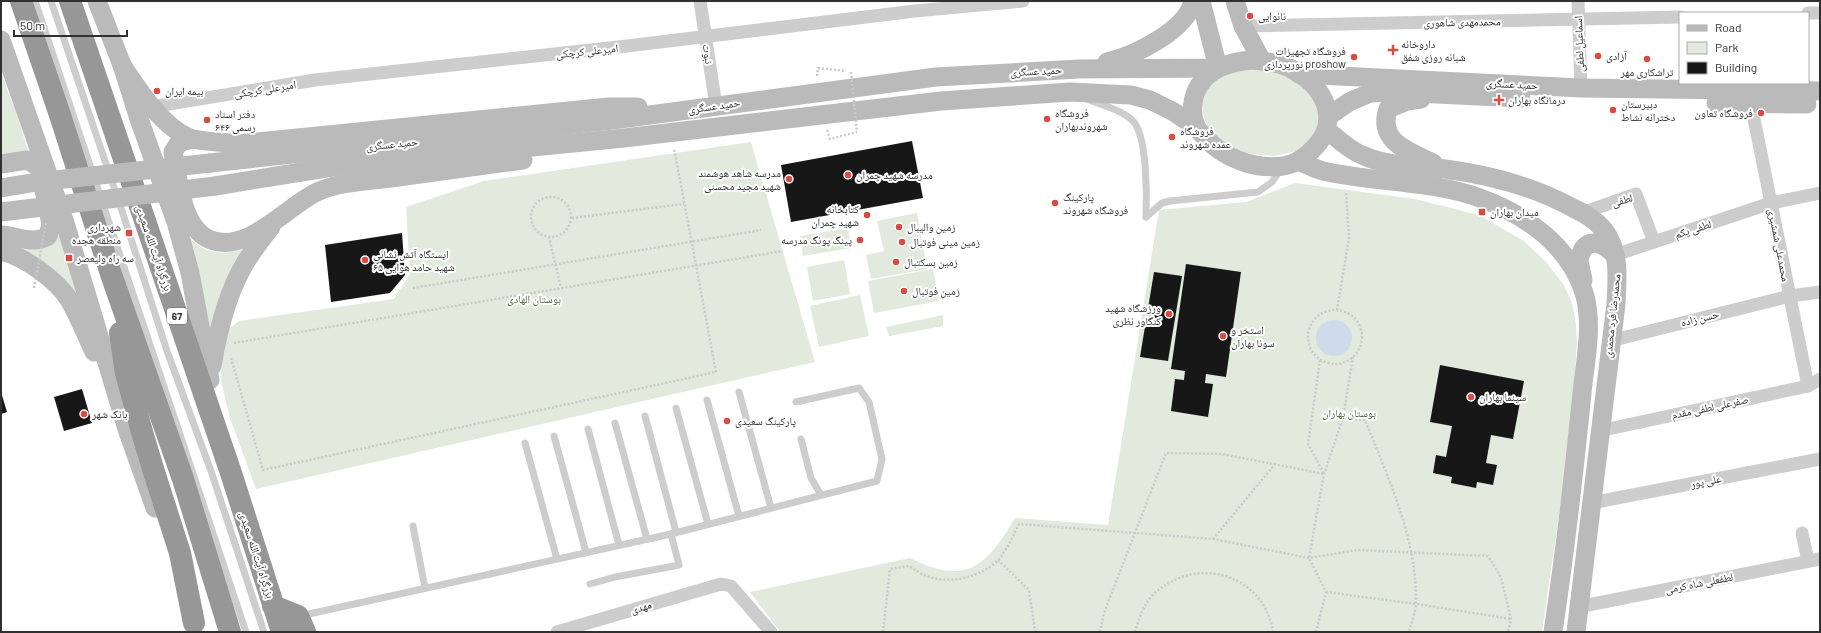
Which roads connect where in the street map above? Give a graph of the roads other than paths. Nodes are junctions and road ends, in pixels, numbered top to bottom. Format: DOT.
graph roads {
  1 [pos="21,1"];
  2 [pos="35,1"];
  3 [pos="51,1"];
  4 [pos="70,1"];
  5 [pos="97,1"];
  6 [pos="700,1"];
  7 [pos="1023,1"];
  8 [pos="1193,1"];
  9 [pos="1201,1"];
  10 [pos="1235,1"];
  11 [pos="1578,1"];
  12 [pos="1809,13"];
  13 [pos="1820,13"];
  14 [pos="1679,17"];
  15 [pos="1578,20"];
  16 [pos="1243,26"];
  17 [pos="705,37"];
  18 [pos="1,40"];
  19 [pos="1262,60"];
  20 [pos="122,64"];
  21 [pos="1218,68"];
  22 [pos="1079,69"];
  23 [pos="1299,74"];
  24 [pos="1581,88"];
  25 [pos="1820,91"];
  26 [pos="1070,92"];
  27 [pos="1453,96"];
  28 [pos="1751,104"];
  29 [pos="1820,104"];
  30 [pos="152,107"];
  31 [pos="709,107"];
  32 [pos="1328,123"];
  33 [pos="727,126"];
  34 [pos="1197,128"];
  35 [pos="191,139"];
  36 [pos="1291,163"];
  37 [pos="1,164"];
  38 [pos="1445,168"];
  39 [pos="1,188"];
  40 [pos="1820,193"];
  41 [pos="1771,203"];
  42 [pos="1,212"];
  43 [pos="1582,212"];
  44 [pos="280,216"];
  45 [pos="1,235"];
  46 [pos="1654,242"];
  47 [pos="1,251"];
  48 [pos="1615,255"];
  49 [pos="111,274"];
  50 [pos="1820,292"];
  51 [pos="1585,296"];
  52 [pos="1790,296"];
  53 [pos="1610,341"];
  54 [pos="1820,379"];
  55 [pos="1808,386"];
  56 [pos="739,392"];
  57 [pos="707,400"];
  58 [pos="796,402"];
  59 [pos="676,408"];
  60 [pos="646,416"];
  61 [pos="615,423"];
  62 [pos="127,429"];
  63 [pos="588,429"];
  64 [pos="1599,431"];
  65 [pos="554,436"];
  66 [pos="801,439"];
  67 [pos="525,443"];
  68 [pos="1820,458"];
  69 [pos="821,495"];
  70 [pos="1591,503"];
  71 [pos="771,508"];
  72 [pos="739,516"];
  73 [pos="708,524"];
  74 [pos="413,526"];
  75 [pos="674,533"];
  76 [pos="1802,533"];
  77 [pos="647,539"];
  78 [pos="619,545"];
  79 [pos="586,552"];
  80 [pos="557,559"];
  81 [pos="1814,560"];
  82 [pos="590,584"];
  83 [pos="425,588"];
  84 [pos="274,606"];
  85 [pos="1578,607"];
  86 [pos="301,624"];
  87 [pos="195,628"];
  88 [pos="230,632"];
  89 [pos="246,632"];
  90 [pos="264,632"];
  91 [pos="282,632"];
  92 [pos="557,632"];
  93 [pos="771,632"];
  94 [pos="1553,632"];
  95 [pos="1576,632"];
  1 -- 49 [label="highway"];
  2 -- 89 [label="lane"];
  3 -- 90 [label="lane"];
  4 -- 84 [label="highway, بزرگراه آیت الله سعیدی / 67"];
  5 -- 20 [label="main road"];
  6 -- 17 [label="street, نبوت"];
  7 -- 17 [label="street, امیرعلی کرچکی"];
  8 -- 22 [label="main road"];
  9 -- 21 [label="main road"];
  10 -- 16 [label="main road"];
  11 -- 15 [label="street, اسماعیل لطفی"];
  12 -- 13 [label="street"];
  14 -- 15 [label="street, محمدمهدی شاهوری"];
  15 -- 16 [label="street, محمدمهدی شاهوری"];
  15 -- 24 [label="street, اسماعیل لطفی"];
  16 -- 19 [label="main road"];
  17 -- 30 [label="street, امیرعلی کرچکی"];
  17 -- 31 [label="street, نبوت"];
  18 -- 62 [label="main road"];
  19 -- 21 [label="main road"];
  19 -- 23 [label="main road"];
  20 -- 30 [label="main road"];
  20 -- 44 [label="main road"];
  21 -- 22 [label="main road, حمید عسگری"];
  21 -- 34 [label="main road"];
  22 -- 31 [label="main road, حمید عسگری"];
  23 -- 24 [label="main road, حمید عسگری"];
  23 -- 32 [label="main road"];
  24 -- 25 [label="main road, حمید عسگری"];
  26 -- 33 [label="main road, حمید عسگری"];
  26 -- 34 [label="main road, حمید عسگری"];
  26 -- 36 [label="lane"];
  27 -- 28 [label="main road, حمید عسگری"];
  27 -- 32 [label="main road, حمید عسگری"];
  27 -- 38 [label="main road"];
  28 -- 29 [label="main road, حمید عسگری"];
  28 -- 41 [label="street, محمدعلی شمشیری"];
  30 -- 35 [label="main road"];
  31 -- 35 [label="main road"];
  31 -- 39 [label="main road, حمید عسگری, bridge"];
  32 -- 36 [label="main road"];
  32 -- 38 [label="main road, محمدرضا فرد محمدی"];
  33 -- 42 [label="main road, حمید عسگری, bridge"];
  33 -- 44 [label="main road"];
  34 -- 36 [label="main road"];
  35 -- 44 [label="main road"];
  36 -- 51 [label="main road, محمدرضا فرد محمدی"];
  37 -- 45 [label="main road"];
  38 -- 43 [label="main road, محمدرضا فرد محمدی"];
  40 -- 41 [label="street"];
  41 -- 46 [label="street, لطفی یکم"];
  41 -- 52 [label="street, محمدعلی شمشیری"];
  43 -- 46 [label="street, لطفی"];
  43 -- 48 [label="main road, محمدرضا فرد محمدی"];
  46 -- 48 [label="street, لطفی یکم"];
  47 -- 62 [label="main road"];
  48 -- 51 [label="main road"];
  48 -- 53 [label="main road, محمدرضا فرد محمدی"];
  49 -- 87 [label="highway"];
  49 -- 88 [label="highway"];
  50 -- 52 [label="street, حسن زاده"];
  51 -- 94 [label="main road, محمدرضا فرد محمدی"];
  52 -- 53 [label="street, حسن زاده"];
  52 -- 55 [label="street, محمدعلی شمشیری"];
  53 -- 64 [label="main road, محمدرضا فرد محمدی"];
  54 -- 55 [label="street, صفرعلی لطفی مقدم"];
  55 -- 64 [label="street, صفرعلی لطفی مقدم"];
  56 -- 71 [label="lane"];
  57 -- 72 [label="lane"];
  58 -- 69 [label="lane"];
  59 -- 73 [label="lane"];
  60 -- 75 [label="lane"];
  61 -- 77 [label="lane"];
  62 -- 87 [label="main road"];
  63 -- 78 [label="lane"];
  64 -- 70 [label="main road, محمدرضا فرد محمدی"];
  65 -- 79 [label="lane"];
  66 -- 69 [label="lane"];
  67 -- 80 [label="lane"];
  68 -- 70 [label="street, علی پور"];
  69 -- 71 [label="lane"];
  70 -- 85 [label="main road, محمدرضا فرد محمدی"];
  71 -- 72 [label="lane"];
  72 -- 73 [label="lane"];
  73 -- 75 [label="lane"];
  74 -- 83 [label="lane"];
  75 -- 77 [label="lane"];
  75 -- 82 [label="lane"];
  76 -- 81 [label="street"];
  77 -- 78 [label="lane"];
  78 -- 79 [label="lane"];
  79 -- 80 [label="lane"];
  80 -- 83 [label="lane"];
  81 -- 85 [label="street, لطفعلی شاه کرمی"];
  83 -- 86 [label="lane"];
  84 -- 86 [label="highway"];
  84 -- 91 [label="highway, بزرگراه آیت الله سعیدی / 67"];
  85 -- 95 [label="main road, محمدرضا فرد محمدی"];
  92 -- 93 [label="street, مهدی"];
}
